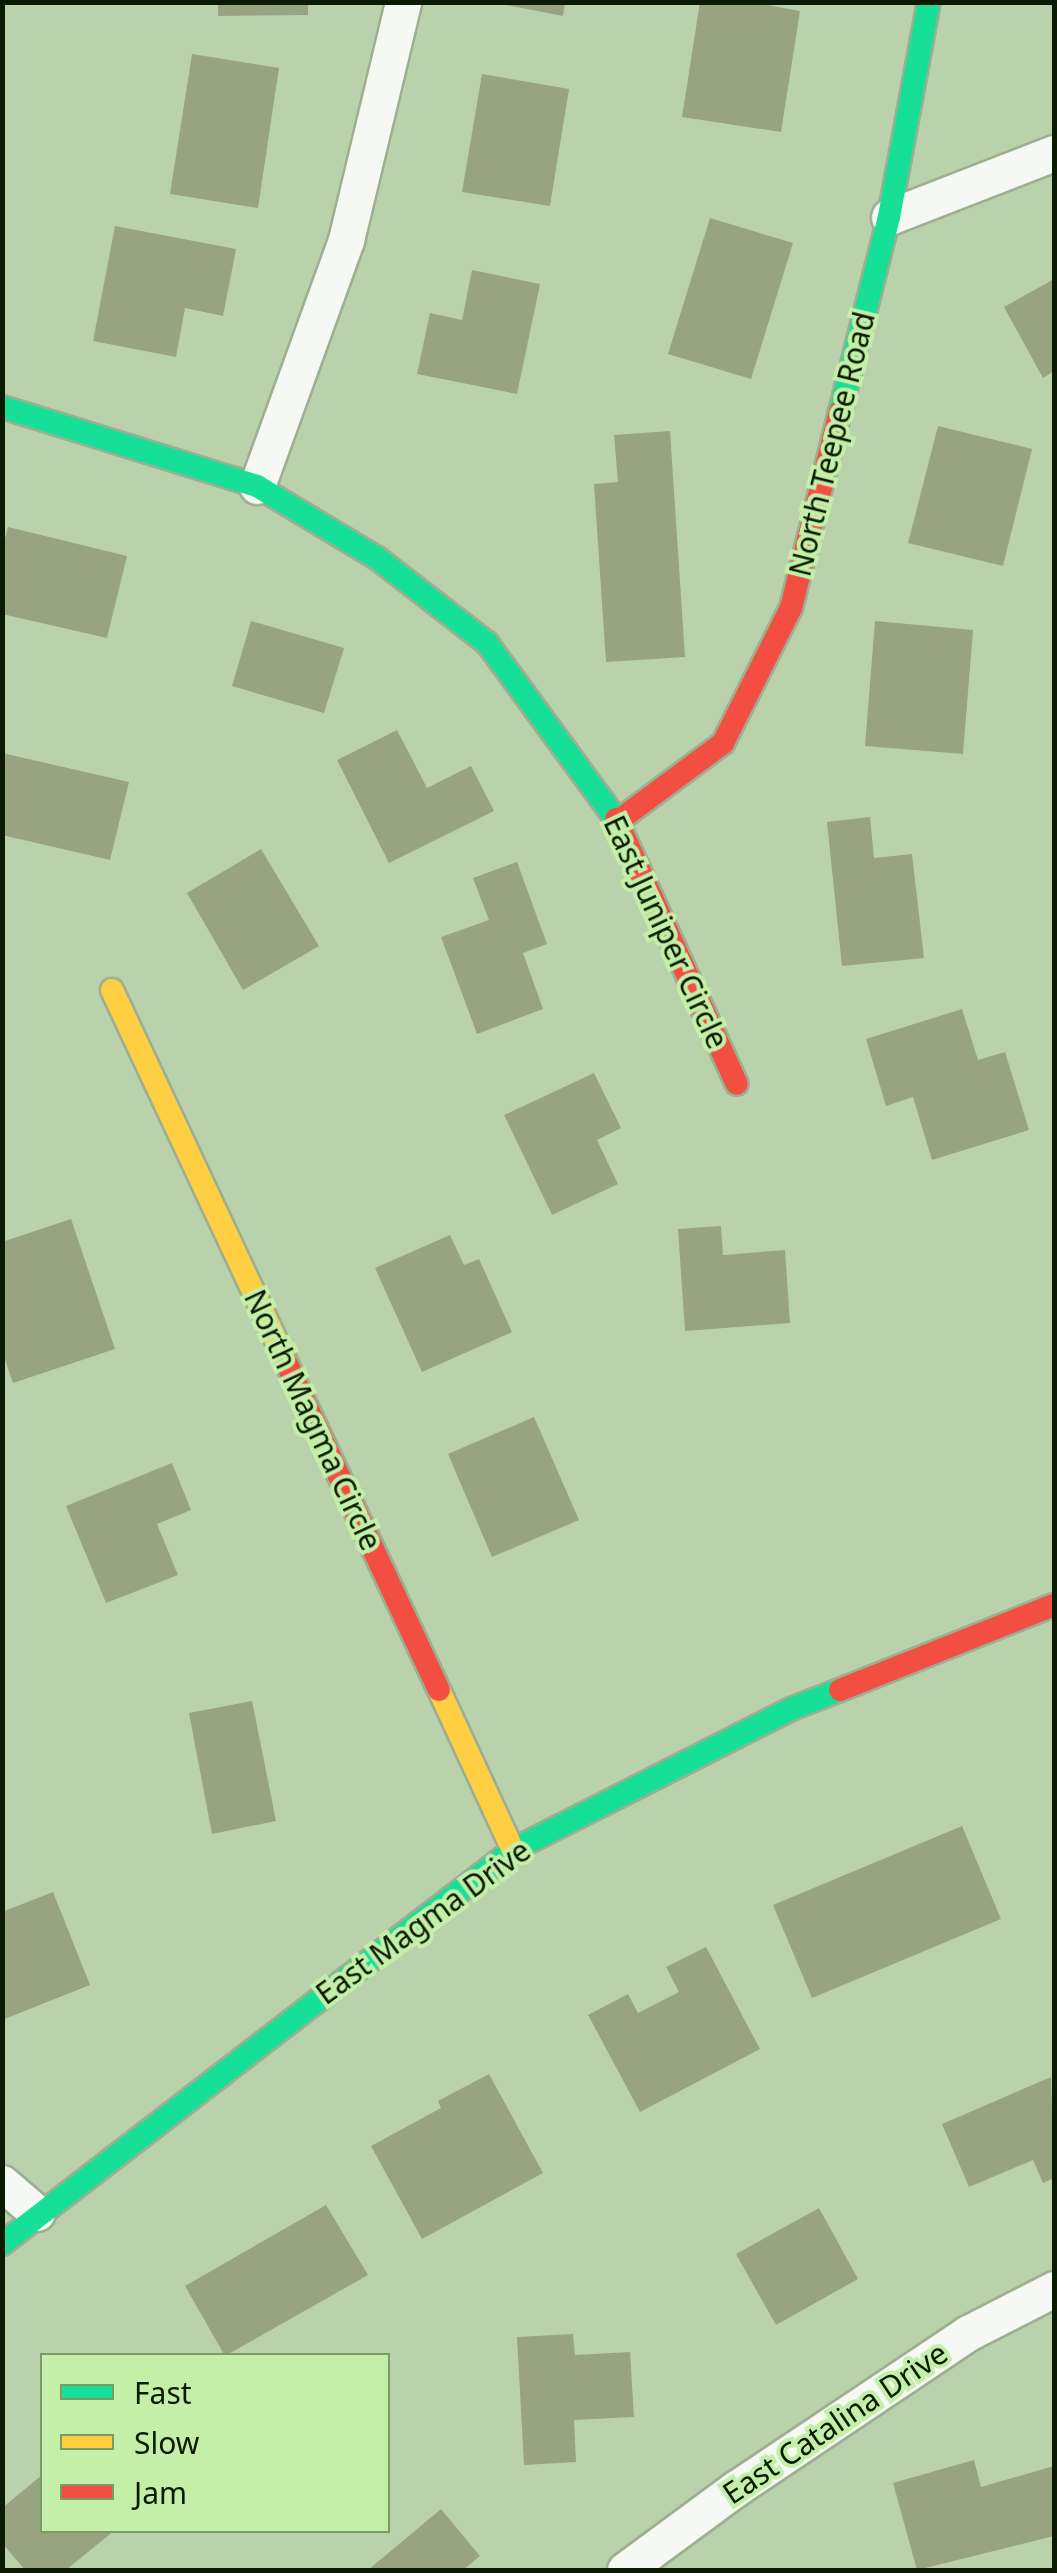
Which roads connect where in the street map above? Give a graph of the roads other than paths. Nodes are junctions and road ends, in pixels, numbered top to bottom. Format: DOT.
graph roads {
  1 [pos="402,2"];
  2 [pos="929,2"];
  3 [pos="1054,152"];
  4 [pos="889,216"];
  5 [pos="2,406"];
  6 [pos="257,486"];
  7 [pos="618,822"];
  8 [pos="112,990"];
  9 [pos="736,1084"];
  10 [pos="1054,1604"];
  11 [pos="514,1850"];
  12 [pos="2,2183"];
  13 [pos="37,2213"];
  14 [pos="2,2244"];
  15 [pos="1054,2289"];
  16 [pos="625,2570"];
  1 -- 6 [label="street"];
  2 -- 4 [label="street, North Teepee Road"];
  3 -- 4 [label="street"];
  4 -- 7 [label="street, North Teepee Road"];
  5 -- 6 [label="street, East Juniper Circle"];
  6 -- 7 [label="street, East Juniper Circle"];
  7 -- 9 [label="street, East Juniper Circle"];
  8 -- 11 [label="street, North Magma Circle"];
  10 -- 11 [label="street, East Magma Drive"];
  11 -- 13 [label="street, East Magma Drive"];
  12 -- 13 [label="street"];
  13 -- 14 [label="street, East Magma Drive"];
  15 -- 16 [label="street, East Catalina Drive"];
}
